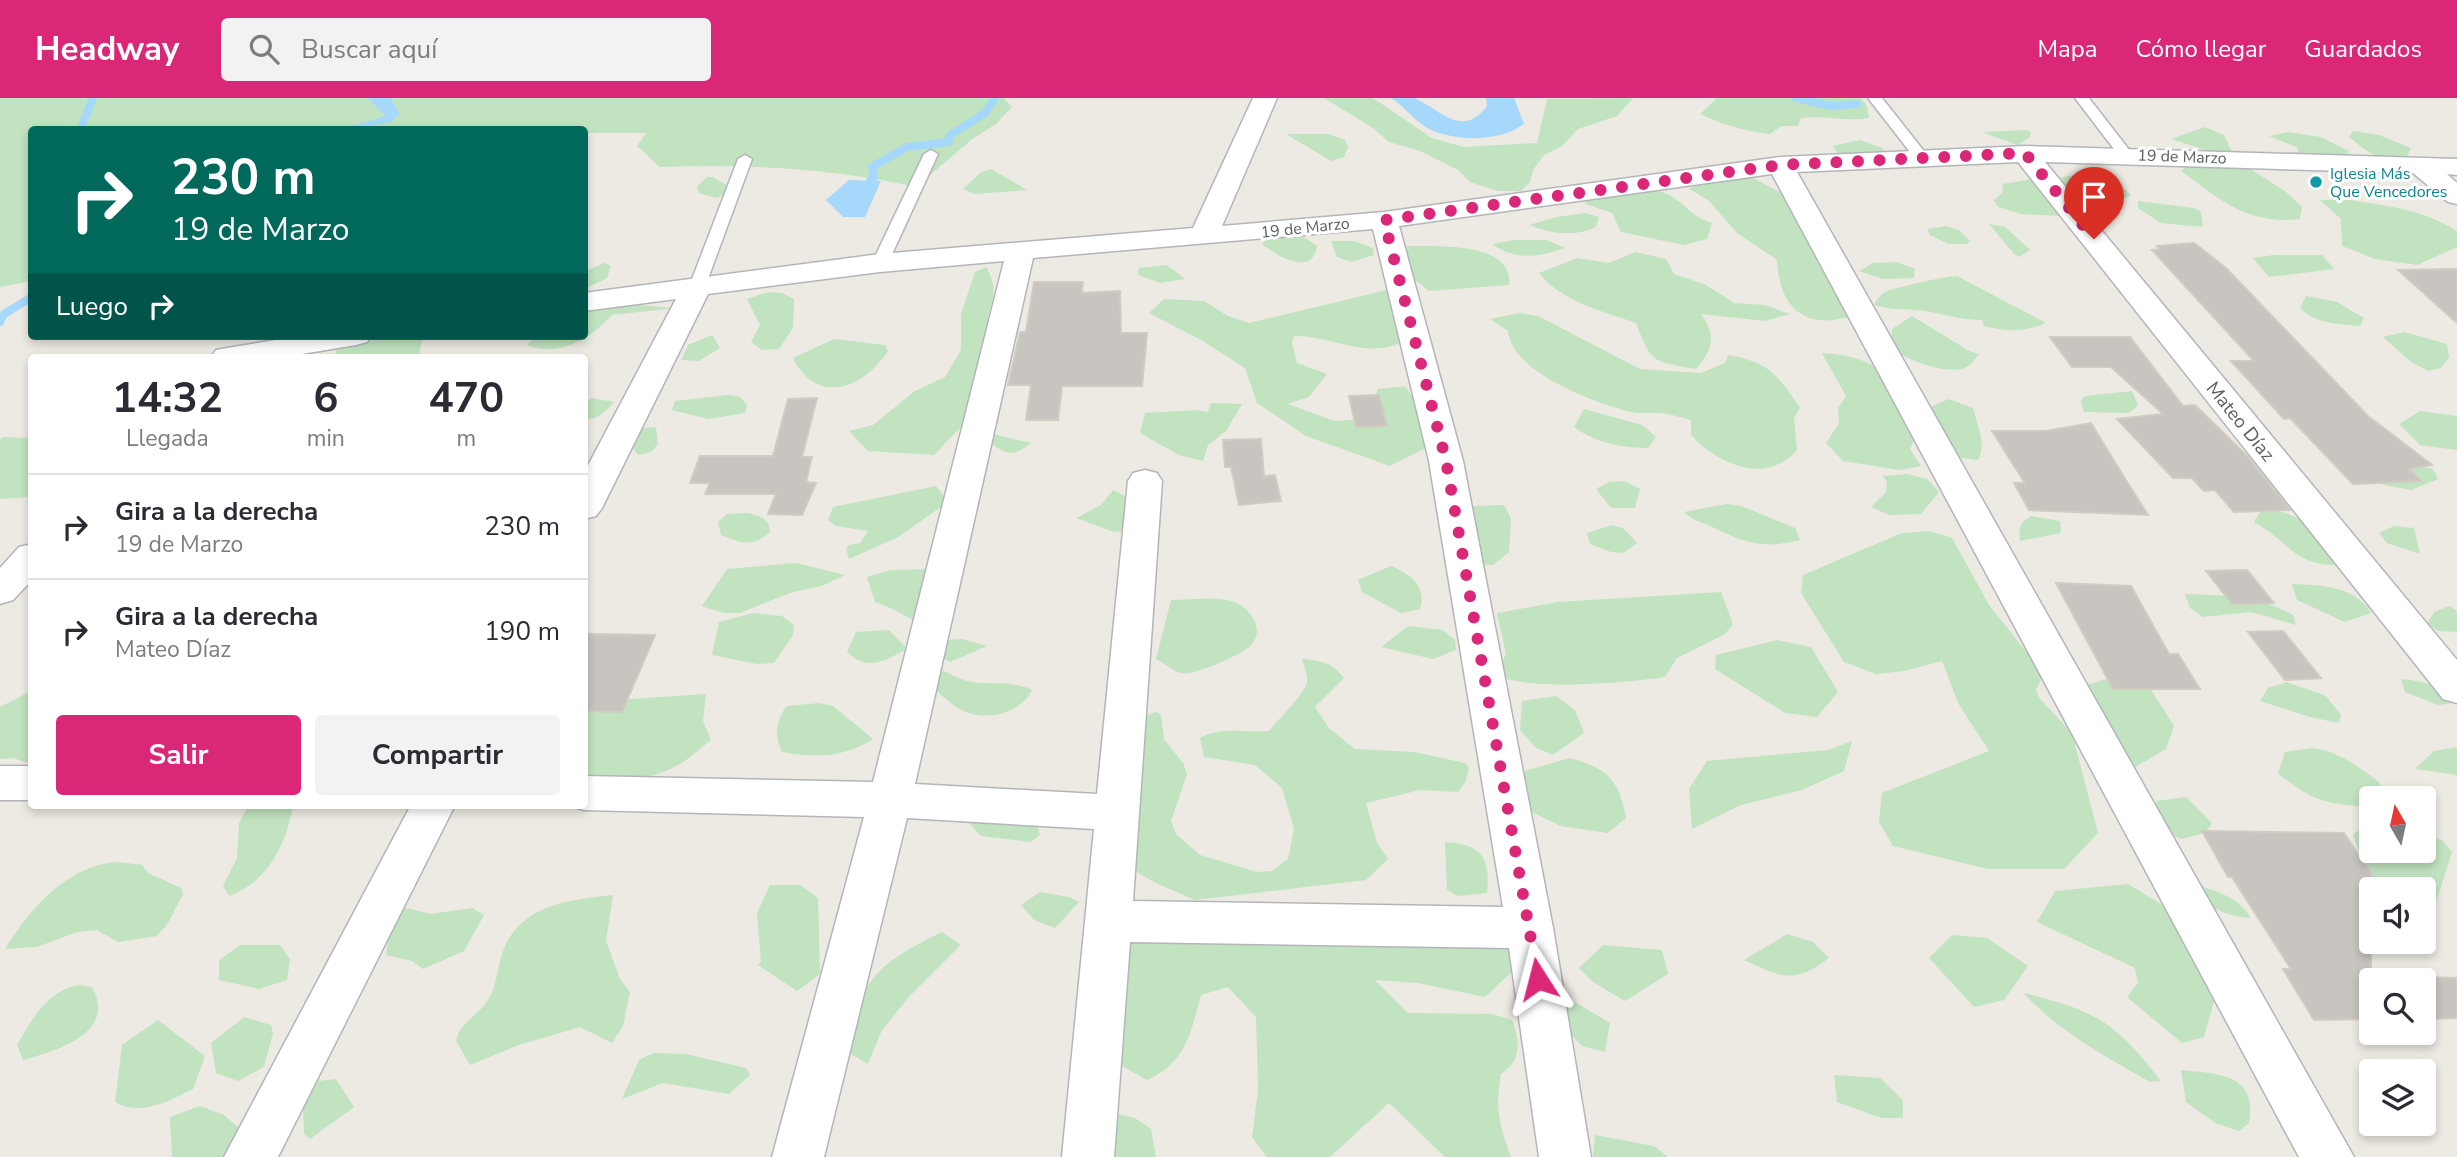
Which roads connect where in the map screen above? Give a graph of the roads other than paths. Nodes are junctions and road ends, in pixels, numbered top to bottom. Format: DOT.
graph roads {
  1 [pos="1265,98"];
  2 [pos="1875,98"];
  3 [pos="2082,98"];
  4 [pos="2025,153"];
  5 [pos="932,154"];
  6 [pos="2124,154"];
  7 [pos="1922,158"];
  8 [pos="745,159"];
  9 [pos="1780,165"];
  10 [pos="2419,165"];
  11 [pos="2457,167"];
  12 [pos="2457,196"];
  13 [pos="1384,220"];
  14 [pos="1204,234"];
  15 [pos="1021,249"];
  16 [pos="880,263"];
  17 [pos="697,287"];
  18 [pos="588,301"];
  19 [pos="331,340"];
  20 [pos="245,354"];
  21 [pos="1144,481"];
  22 [pos="588,500"];
  23 [pos="28,560"];
  24 [pos="0,591"];
  25 [pos="2457,688"];
  26 [pos="0,783"];
  27 [pos="28,783"];
  28 [pos="588,793"];
  29 [pos="890,800"];
  30 [pos="431,809"];
  31 [pos="1118,813"];
  32 [pos="1108,921"];
  33 [pos="1530,928"];
  34 [pos="250,1157"];
  35 [pos="798,1157"];
  36 [pos="1088,1157"];
  37 [pos="1565,1157"];
  38 [pos="2328,1157"];
  1 -- 14 [label="street"];
  2 -- 7 [label="lane"];
  3 -- 6 [label="lane"];
  4 -- 6 [label="street, 19 de Marzo"];
  4 -- 7 [label="street, 19 de Marzo"];
  4 -- 25 [label="street, Mateo Díaz"];
  5 -- 16 [label="lane"];
  6 -- 10 [label="street, 19 de Marzo"];
  7 -- 9 [label="street, 19 de Marzo"];
  8 -- 17 [label="lane"];
  9 -- 13 [label="street, 19 de Marzo"];
  9 -- 38 [label="street"];
  10 -- 11 [label="street, 19 de Marzo"];
  10 -- 12 [label="street"];
  13 -- 14 [label="street, 19 de Marzo"];
  13 -- 33 [label="street"];
  14 -- 15 [label="street, 19 de Marzo"];
  15 -- 16 [label="street, 19 de Marzo"];
  15 -- 29 [label="street"];
  16 -- 17 [label="street, 19 de Marzo"];
  17 -- 18 [label="street, 19 de Marzo"];
  17 -- 22 [label="street"];
  19 -- 20 [label="street"];
  21 -- 31 [label="street"];
  23 -- 24 [label="street"];
  26 -- 27 [label="street"];
  28 -- 29 [label="street"];
  29 -- 31 [label="street"];
  29 -- 35 [label="street"];
  30 -- 34 [label="street"];
  31 -- 32 [label="street"];
  32 -- 33 [label="street"];
  32 -- 36 [label="street"];
  33 -- 37 [label="street"];
}
